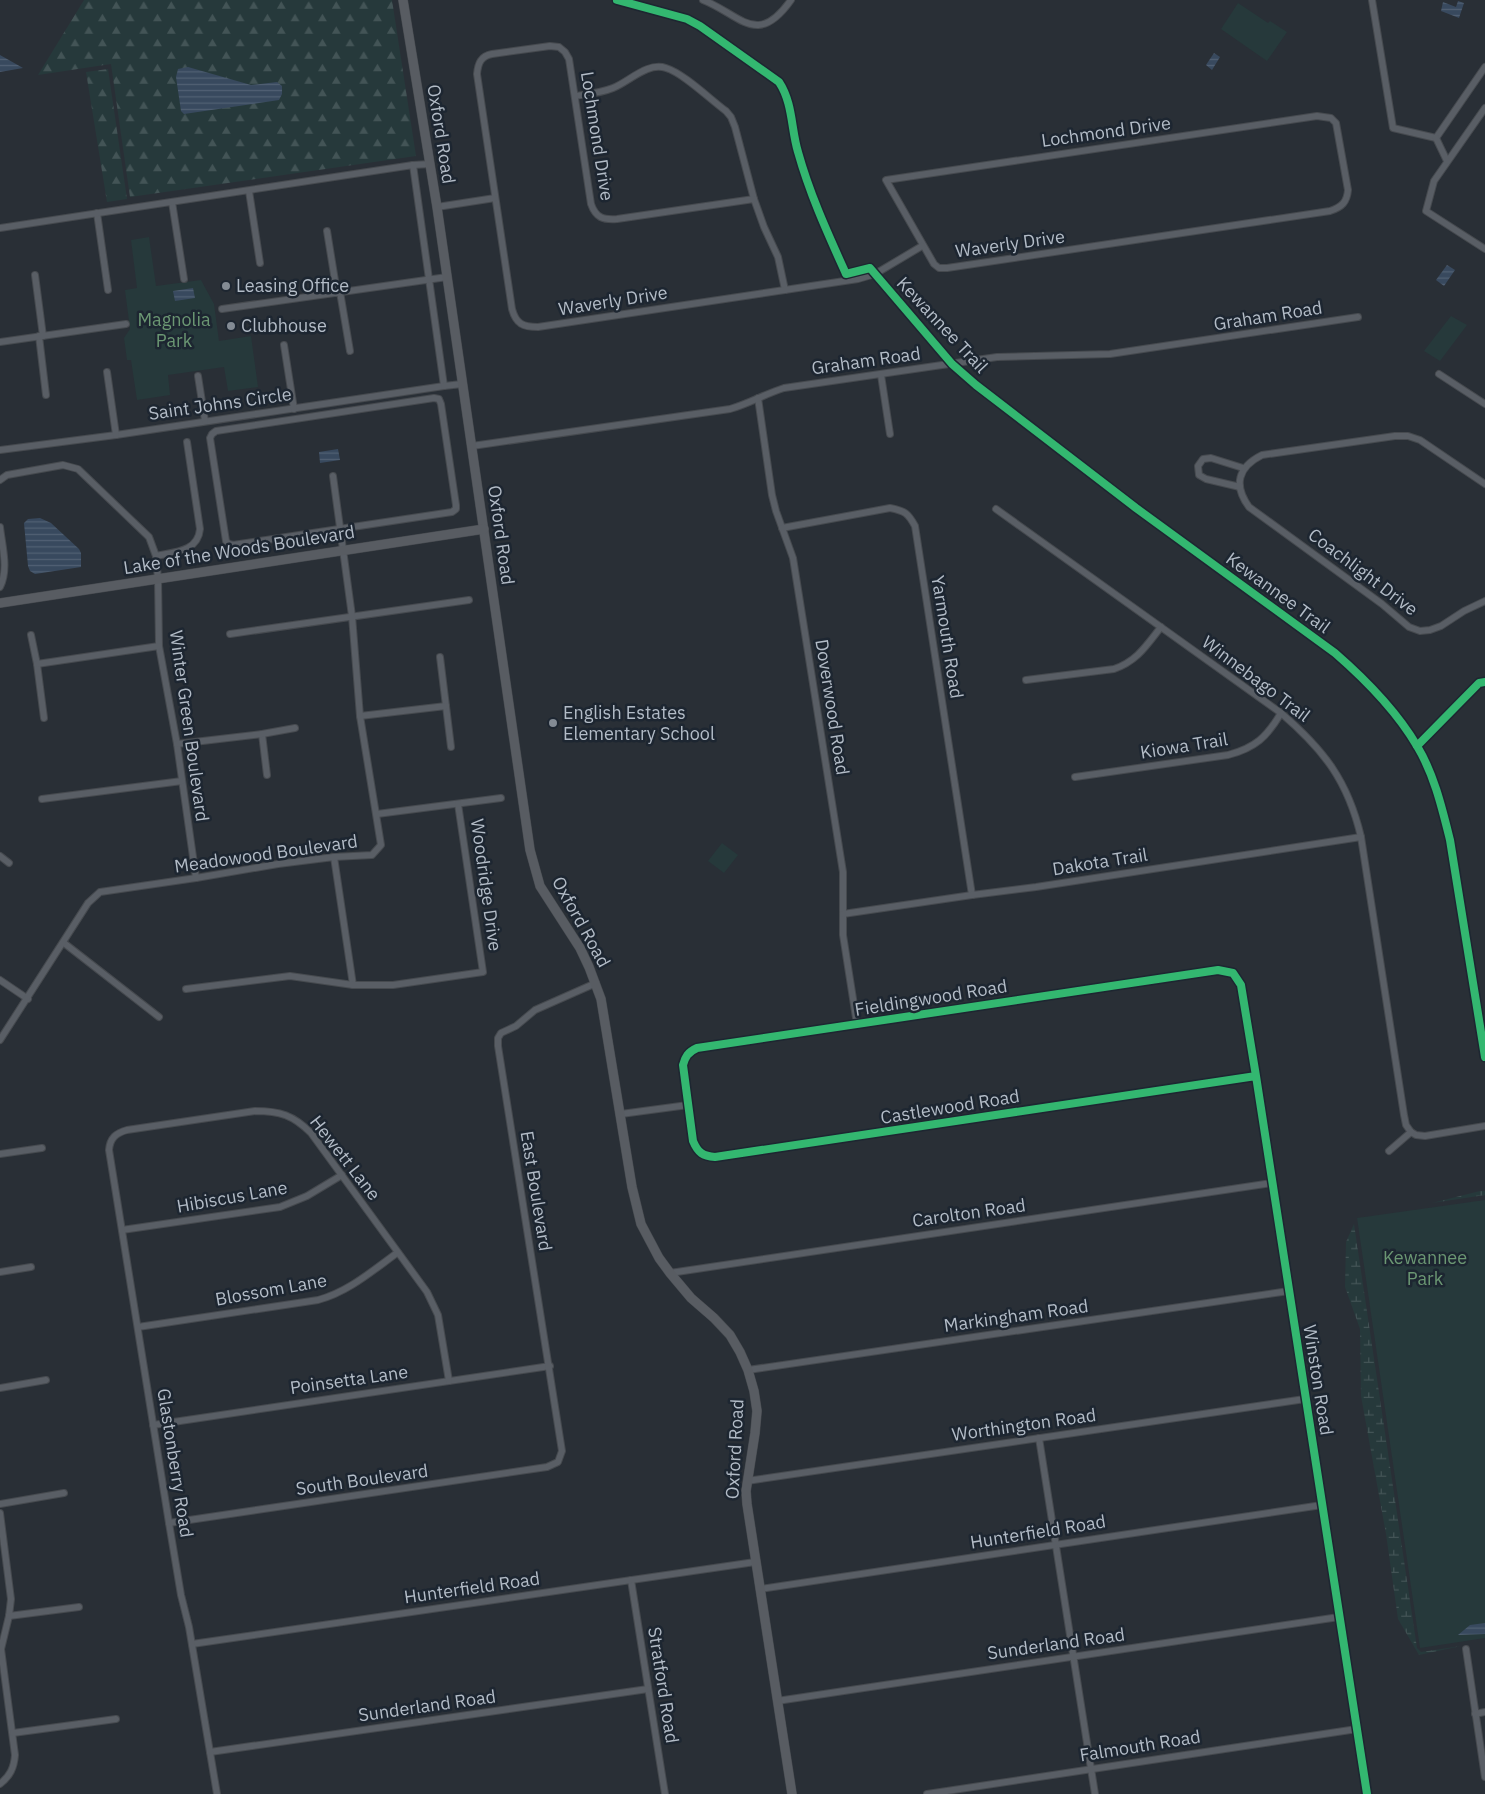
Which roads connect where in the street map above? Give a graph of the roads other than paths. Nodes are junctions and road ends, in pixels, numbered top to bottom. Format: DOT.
graph roads {
  1 [pos="403,0"];
  2 [pos="703,0"];
  3 [pos="791,0"];
  4 [pos="1372,0"];
  5 [pos="1485,68"];
  6 [pos="575,96"];
  7 [pos="1485,108"];
  8 [pos="1436,138"];
  9 [pos="1447,160"];
  10 [pos="430,164"];
  11 [pos="413,165"];
  12 [pos="249,190"];
  13 [pos="495,198"];
  14 [pos="754,199"];
  15 [pos="172,202"];
  16 [pos="1344,204"];
  17 [pos="437,207"];
  18 [pos="97,213"];
  19 [pos="0,228"];
  20 [pos="327,231"];
  21 [pos="922,246"];
  22 [pos="1485,250"];
  23 [pos="260,263"];
  24 [pos="35,275"];
  25 [pos="447,277"];
  26 [pos="184,279"];
  27 [pos="428,280"];
  28 [pos="108,290"];
  29 [pos="785,290"];
  30 [pos="338,293"];
  31 [pos="222,309"];
  32 [pos="1358,317"];
  33 [pos="126,324"];
  34 [pos="41,336"];
  35 [pos="0,342"];
  36 [pos="284,346"];
  37 [pos="350,351"];
  38 [pos="107,372"];
  39 [pos="881,374"];
  40 [pos="1439,374"];
  41 [pos="198,376"];
  42 [pos="462,384"];
  43 [pos="444,386"];
  44 [pos="46,395"];
  45 [pos="758,398"];
  46 [pos="1485,404"];
  47 [pos="294,409"];
  48 [pos="205,421"];
  49 [pos="890,434"];
  50 [pos="116,435"];
  51 [pos="188,442"];
  52 [pos="472,446"];
  53 [pos="0,450"];
  54 [pos="1244,468"];
  55 [pos="333,476"];
  56 [pos="0,480"];
  57 [pos="1485,484"];
  58 [pos="1240,487"];
  59 [pos="996,509"];
  60 [pos="0,527"];
  61 [pos="782,528"];
  62 [pos="341,529"];
  63 [pos="484,529"];
  64 [pos="342,550"];
  65 [pos="156,556"];
  66 [pos="158,579"];
  67 [pos="0,587"];
  68 [pos="469,600"];
  69 [pos="1485,601"];
  70 [pos="0,603"];
  71 [pos="352,616"];
  72 [pos="1161,627"];
  73 [pos="230,634"];
  74 [pos="31,635"];
  75 [pos="159,646"];
  76 [pos="440,657"];
  77 [pos="37,664"];
  78 [pos="1026,680"];
  79 [pos="446,706"];
  80 [pos="1281,714"];
  81 [pos="360,716"];
  82 [pos="44,718"];
  83 [pos="295,728"];
  84 [pos="262,734"];
  85 [pos="177,744"];
  86 [pos="451,748"];
  87 [pos="267,775"];
  88 [pos="1075,777"];
  89 [pos="182,781"];
  90 [pos="501,798"];
  91 [pos="42,799"];
  92 [pos="458,804"];
  93 [pos="377,814"];
  94 [pos="1361,837"];
  95 [pos="0,856"];
  96 [pos="334,857"];
  97 [pos="9,863"];
  98 [pos="196,878"];
  99 [pos="972,895"];
  100 [pos="843,914"];
  101 [pos="64,943"];
  102 [pos="1233,973"];
  103 [pos="0,980"];
  104 [pos="596,983"];
  105 [pos="353,985"];
  106 [pos="186,989"];
  107 [pos="28,999"];
  108 [pos="159,1017"];
  109 [pos="857,1024"];
  110 [pos="0,1040"];
  111 [pos="1256,1076"];
  112 [pos="688,1105"];
  113 [pos="621,1114"];
  114 [pos="1485,1126"];
  115 [pos="1411,1132"];
  116 [pos="114,1137"];
  117 [pos="42,1148"];
  118 [pos="1389,1151"];
  119 [pos="0,1154"];
  120 [pos="342,1175"];
  121 [pos="1272,1183"];
  122 [pos="122,1230"];
  123 [pos="397,1253"];
  124 [pos="31,1266"];
  125 [pos="0,1272"];
  126 [pos="670,1273"];
  127 [pos="1289,1291"];
  128 [pos="138,1327"];
  129 [pos="550,1366"];
  130 [pos="748,1370"];
  131 [pos="46,1380"];
  132 [pos="449,1381"];
  133 [pos="0,1388"];
  134 [pos="1305,1399"];
  135 [pos="153,1425"];
  136 [pos="1040,1438"];
  137 [pos="558,1462"];
  138 [pos="747,1481"];
  139 [pos="64,1494"];
  140 [pos="0,1504"];
  141 [pos="1322,1505"];
  142 [pos="0,1513"];
  143 [pos="169,1523"];
  144 [pos="1056,1544"];
  145 [pos="755,1562"];
  146 [pos="631,1580"];
  147 [pos="760,1589"];
  148 [pos="79,1607"];
  149 [pos="9,1616"];
  150 [pos="1339,1617"];
  151 [pos="192,1644"];
  152 [pos="1466,1650"];
  153 [pos="1073,1656"];
  154 [pos="648,1689"];
  155 [pos="777,1701"];
  156 [pos="1485,1712"];
  157 [pos="1475,1714"];
  158 [pos="116,1719"];
  159 [pos="1357,1729"];
  160 [pos="13,1733"];
  161 [pos="210,1752"];
  162 [pos="1091,1769"];
  163 [pos="1485,1777"];
  164 [pos="0,1784"];
  165 [pos="217,1794"];
  166 [pos="665,1794"];
  167 [pos="792,1794"];
  168 [pos="928,1794"];
  169 [pos="1096,1794"];
  170 [pos="1367,1794"];
  1 -- 10 [label="street, Oxford Road"];
  2 -- 3 [label="street"];
  4 -- 8 [label="street"];
  5 -- 8 [label="street"];
  6 -- 13 [label="street, Lochmond Drive"];
  6 -- 14 [label="street"];
  6 -- 14 [label="street, Lochmond Drive"];
  7 -- 9 [label="street"];
  8 -- 9 [label="street"];
  9 -- 22 [label="street"];
  10 -- 11 [label="street"];
  10 -- 17 [label="street, Oxford Road"];
  11 -- 12 [label="street"];
  11 -- 27 [label="street"];
  12 -- 15 [label="street"];
  12 -- 23 [label="street"];
  13 -- 17 [label="street"];
  13 -- 29 [label="street, Waverly Drive"];
  14 -- 29 [label="street"];
  15 -- 18 [label="street"];
  15 -- 26 [label="street"];
  16 -- 21 [label="street, Waverly Drive"];
  16 -- 21 [label="street, Lochmond Drive"];
  17 -- 25 [label="street, Oxford Road"];
  18 -- 19 [label="street"];
  18 -- 28 [label="street"];
  20 -- 30 [label="street"];
  21 -- 29 [label="street, Waverly Drive"];
  24 -- 34 [label="street"];
  25 -- 27 [label="street"];
  25 -- 42 [label="street, Oxford Road"];
  27 -- 30 [label="street"];
  27 -- 43 [label="street"];
  30 -- 31 [label="street"];
  30 -- 37 [label="street"];
  32 -- 39 [label="street, Graham Road"];
  33 -- 34 [label="street"];
  34 -- 35 [label="street"];
  34 -- 44 [label="street"];
  36 -- 47 [label="street"];
  38 -- 50 [label="street"];
  39 -- 45 [label="street, Graham Road"];
  39 -- 49 [label="street"];
  40 -- 46 [label="street"];
  41 -- 48 [label="street"];
  42 -- 43 [label="street, Saint Johns Circle"];
  42 -- 52 [label="street, Oxford Road"];
  43 -- 47 [label="street, Saint Johns Circle"];
  45 -- 52 [label="street, Graham Road"];
  45 -- 61 [label="street, Doverwood Road"];
  47 -- 48 [label="street, Saint Johns Circle"];
  48 -- 50 [label="street, Saint Johns Circle"];
  50 -- 53 [label="street, Saint Johns Circle"];
  51 -- 65 [label="street"];
  52 -- 63 [label="street, Oxford Road"];
  54 -- 57 [label="street"];
  54 -- 58 [label="street"];
  54 -- 58 [label="street"];
  55 -- 62 [label="street, Meadowood Boulevard"];
  56 -- 65 [label="street"];
  58 -- 69 [label="street, Coachlight Drive"];
  59 -- 72 [label="street, Winnebago Trail"];
  60 -- 67 [label="street"];
  61 -- 99 [label="street, Yarmouth Road"];
  61 -- 100 [label="street, Doverwood Road"];
  62 -- 62 [label="street"];
  62 -- 64 [label="street, Meadowood Boulevard"];
  63 -- 64 [label="street, Lake of the Woods Boulevard"];
  63 -- 104 [label="street, Oxford Road"];
  64 -- 66 [label="street, Lake of the Woods Boulevard"];
  64 -- 71 [label="street, Meadowood Boulevard"];
  65 -- 66 [label="street, Winter Green Boulevard"];
  66 -- 70 [label="street, Lake of the Woods Boulevard"];
  66 -- 75 [label="street, Winter Green Boulevard"];
  68 -- 71 [label="street"];
  71 -- 73 [label="street"];
  71 -- 81 [label="street, Meadowood Boulevard"];
  72 -- 78 [label="street"];
  72 -- 80 [label="street, Winnebago Trail"];
  74 -- 77 [label="street"];
  75 -- 77 [label="street"];
  75 -- 85 [label="street, Winter Green Boulevard"];
  76 -- 79 [label="street"];
  77 -- 82 [label="street"];
  79 -- 81 [label="street"];
  79 -- 86 [label="street"];
  80 -- 88 [label="street, Kiowa Trail"];
  80 -- 94 [label="street, Winnebago Trail"];
  81 -- 93 [label="street, Meadowood Boulevard"];
  83 -- 84 [label="street"];
  84 -- 85 [label="street"];
  84 -- 87 [label="street"];
  85 -- 89 [label="street, Winter Green Boulevard"];
  89 -- 91 [label="street"];
  89 -- 98 [label="street, Winter Green Boulevard"];
  90 -- 92 [label="street"];
  92 -- 93 [label="street"];
  92 -- 105 [label="street, Woodridge Drive"];
  93 -- 96 [label="street, Meadowood Boulevard"];
  94 -- 99 [label="street, Dakota Trail"];
  94 -- 115 [label="street, Winnebago Trail"];
  95 -- 97 [label="street"];
  96 -- 98 [label="street, Meadowood Boulevard"];
  96 -- 105 [label="street"];
  98 -- 101 [label="street, Meadowood Boulevard"];
  99 -- 100 [label="street, Dakota Trail"];
  100 -- 109 [label="street, Doverwood Road"];
  101 -- 107 [label="street, Meadowood Boulevard"];
  101 -- 108 [label="street"];
  102 -- 109 [label="street, Fieldingwood Road"];
  102 -- 111 [label="street, Winston Road"];
  103 -- 107 [label="street"];
  104 -- 113 [label="street, Oxford Road"];
  104 -- 129 [label="street, East Boulevard"];
  105 -- 106 [label="street, Woodridge Drive"];
  107 -- 110 [label="street, Meadowood Boulevard"];
  109 -- 112 [label="street, Fieldingwood Road"];
  111 -- 112 [label="street, Castlewood Road"];
  111 -- 121 [label="street, Winston Road"];
  112 -- 113 [label="street"];
  113 -- 126 [label="street, Oxford Road"];
  114 -- 115 [label="street"];
  115 -- 118 [label="street"];
  116 -- 120 [label="street, Hewett Lane"];
  116 -- 122 [label="street, Glastonberry Road"];
  117 -- 119 [label="street"];
  120 -- 122 [label="street, Hibiscus Lane"];
  120 -- 123 [label="street, Hewett Lane"];
  121 -- 126 [label="street, Carolton Road"];
  121 -- 127 [label="street, Winston Road"];
  122 -- 128 [label="street, Glastonberry Road"];
  123 -- 128 [label="street, Blossom Lane"];
  123 -- 132 [label="street, Hewett Lane"];
  124 -- 125 [label="street"];
  126 -- 130 [label="street, Oxford Road"];
  127 -- 130 [label="street, Markingham Road"];
  127 -- 134 [label="street, Winston Road"];
  128 -- 135 [label="street, Glastonberry Road"];
  129 -- 132 [label="street, Poinsetta Lane"];
  129 -- 137 [label="street, East Boulevard"];
  130 -- 138 [label="street, Oxford Road"];
  131 -- 133 [label="street"];
  132 -- 135 [label="street, Poinsetta Lane"];
  134 -- 136 [label="street, Worthington Road"];
  134 -- 141 [label="street, Winston Road"];
  135 -- 143 [label="street, Glastonberry Road"];
  136 -- 138 [label="street, Worthington Road"];
  136 -- 144 [label="street"];
  137 -- 143 [label="street, South Boulevard"];
  138 -- 145 [label="street, Oxford Road"];
  139 -- 140 [label="street"];
  141 -- 144 [label="street, Hunterfield Road"];
  141 -- 150 [label="street, Winston Road"];
  142 -- 149 [label="street"];
  143 -- 151 [label="street, Glastonberry Road"];
  144 -- 147 [label="street, Hunterfield Road"];
  144 -- 153 [label="street"];
  145 -- 146 [label="street, Hunterfield Road"];
  145 -- 147 [label="street, Oxford Road"];
  146 -- 151 [label="street, Hunterfield Road"];
  146 -- 154 [label="street, Stratford Road"];
  147 -- 155 [label="street, Oxford Road"];
  148 -- 149 [label="street"];
  149 -- 160 [label="street"];
  150 -- 153 [label="street, Sunderland Road"];
  150 -- 159 [label="street, Winston Road"];
  151 -- 161 [label="street, Glastonberry Road"];
  152 -- 157 [label="street"];
  153 -- 155 [label="street, Sunderland Road"];
  153 -- 162 [label="street"];
  154 -- 161 [label="street, Sunderland Road"];
  154 -- 166 [label="street, Stratford Road"];
  155 -- 167 [label="street, Oxford Road"];
  156 -- 157 [label="street"];
  157 -- 163 [label="street"];
  158 -- 160 [label="street"];
  159 -- 162 [label="street, Falmouth Road"];
  159 -- 170 [label="street, Winston Road"];
  160 -- 164 [label="street"];
  161 -- 165 [label="street, Glastonberry Road"];
  162 -- 168 [label="street, Falmouth Road"];
  162 -- 169 [label="street"];
}
